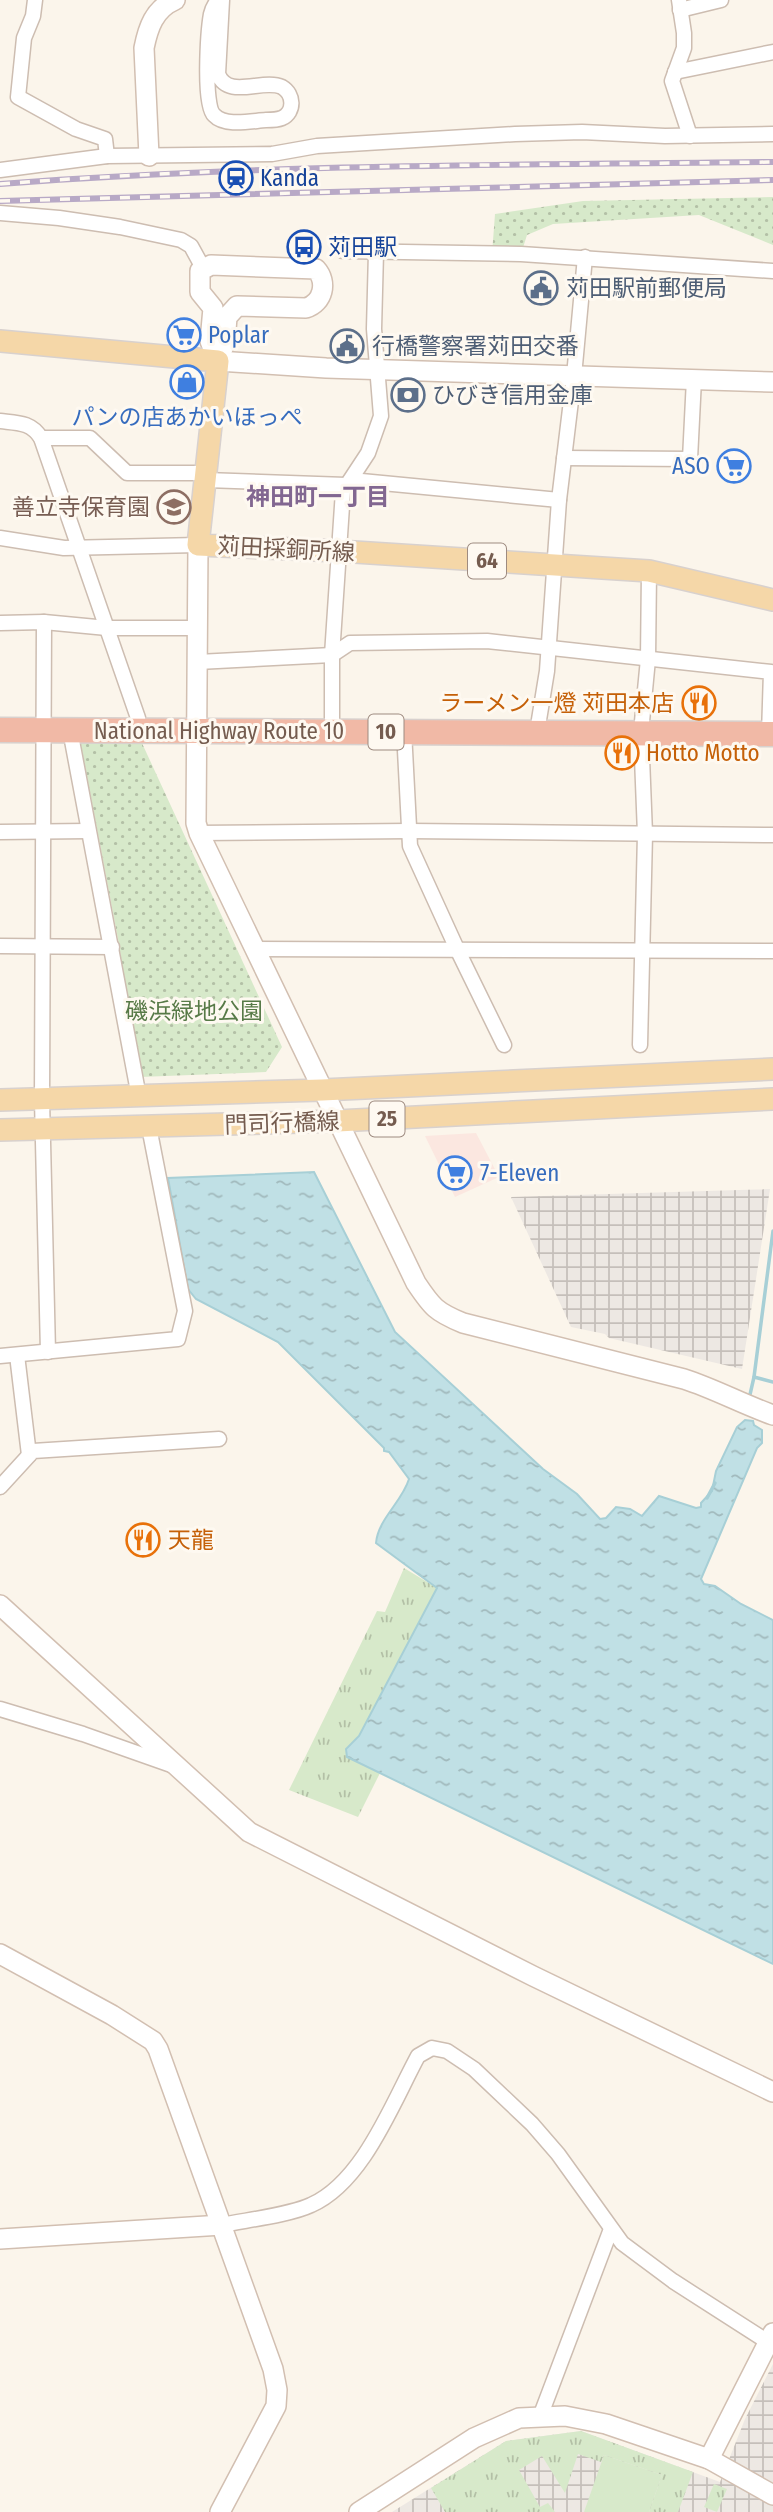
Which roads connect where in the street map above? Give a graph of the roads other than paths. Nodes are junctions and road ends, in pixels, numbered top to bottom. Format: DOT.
graph roads {
  1 [pos="35,0"];
  2 [pos="175,0"];
  3 [pos="220,0"];
  4 [pos="721,0"];
  5 [pos="679,5"];
  6 [pos="773,52"];
  7 [pos="675,72"];
  8 [pos="773,134"];
  9 [pos="690,136"];
  10 [pos="107,156"];
  11 [pos="149,156"];
  12 [pos="0,170"];
  13 [pos="0,212"];
  14 [pos="343,251"];
  15 [pos="376,252"];
  16 [pos="585,257"];
  17 [pos="202,268"];
  18 [pos="773,271"];
  19 [pos="0,341"];
  20 [pos="218,361"];
  21 [pos="377,370"];
  22 [pos="574,376"];
  23 [pos="694,379"];
  24 [pos="773,382"];
  25 [pos="0,421"];
  26 [pos="41,438"];
  27 [pos="564,458"];
  28 [pos="206,477"];
  29 [pos="349,482"];
  30 [pos="559,500"];
  31 [pos="0,538"];
  32 [pos="198,545"];
  33 [pos="78,547"];
  34 [pos="339,551"];
  35 [pos="556,565"];
  36 [pos="649,571"];
  37 [pos="773,600"];
  38 [pos="44,622"];
  39 [pos="0,623"];
  40 [pos="107,628"];
  41 [pos="198,628"];
  42 [pos="549,647"];
  43 [pos="332,655"];
  44 [pos="648,659"];
  45 [pos="198,662"];
  46 [pos="0,717"];
  47 [pos="44,724"];
  48 [pos="198,724"];
  49 [pos="139,725"];
  50 [pos="332,726"];
  51 [pos="538,727"];
  52 [pos="642,727"];
  53 [pos="771,728"];
  54 [pos="0,730"];
  55 [pos="70,730"];
  56 [pos="404,731"];
  57 [pos="89,831"];
  58 [pos="409,831"];
  59 [pos="0,832"];
  60 [pos="44,832"];
  61 [pos="198,833"];
  62 [pos="645,835"];
  63 [pos="773,835"];
  64 [pos="0,946"];
  65 [pos="43,947"];
  66 [pos="112,947"];
  67 [pos="254,949"];
  68 [pos="457,950"];
  69 [pos="642,950"];
  70 [pos="773,951"];
  71 [pos="504,1045"];
  72 [pos="640,1045"];
  73 [pos="773,1069"];
  74 [pos="322,1090"];
  75 [pos="139,1097"];
  76 [pos="773,1099"];
  77 [pos="0,1100"];
  78 [pos="42,1100"];
  79 [pos="337,1121"];
  80 [pos="149,1127"];
  81 [pos="42,1129"];
  82 [pos="0,1130"];
  83 [pos="48,1352"];
  84 [pos="17,1355"];
  85 [pos="0,1356"];
  86 [pos="773,1415"];
  87 [pos="219,1439"];
  88 [pos="29,1455"];
  89 [pos="0,1487"];
  90 [pos="0,1605"];
  91 [pos="0,1709"];
  92 [pos="178,1768"];
  93 [pos="0,1954"];
  94 [pos="773,2092"];
  95 [pos="222,2225"];
  96 [pos="611,2229"];
  97 [pos="0,2239"];
  98 [pos="770,2337"];
  99 [pos="540,2417"];
  100 [pos="709,2459"];
  101 [pos="773,2495"];
  102 [pos="219,2512"];
  103 [pos="359,2512"];
  1 -- 10 [label="street"];
  2 -- 11 [label="street"];
  3 -- 3 [label="street"];
  4 -- 5 [label="street"];
  5 -- 7 [label="street"];
  6 -- 7 [label="street"];
  7 -- 9 [label="street"];
  8 -- 9 [label="street"];
  9 -- 11 [label="street"];
  10 -- 11 [label="street"];
  10 -- 12 [label="street"];
  13 -- 17 [label="street"];
  14 -- 15 [label="street"];
  15 -- 16 [label="street"];
  15 -- 21 [label="street"];
  16 -- 18 [label="street"];
  16 -- 22 [label="street"];
  17 -- 20 [label="street"];
  17 -- 20 [label="street"];
  19 -- 20 [label="main road"];
  20 -- 21 [label="street"];
  20 -- 28 [label="main road, 苅田採銅所線"];
  21 -- 22 [label="street"];
  21 -- 29 [label="street"];
  22 -- 23 [label="street"];
  22 -- 27 [label="street"];
  23 -- 24 [label="street"];
  23 -- 27 [label="street"];
  25 -- 26 [label="street"];
  26 -- 28 [label="street"];
  26 -- 33 [label="street"];
  27 -- 30 [label="street"];
  28 -- 29 [label="street"];
  28 -- 32 [label="main road, 苅田採銅所線"];
  29 -- 30 [label="street"];
  29 -- 34 [label="street"];
  30 -- 35 [label="street"];
  31 -- 33 [label="street"];
  32 -- 33 [label="street"];
  32 -- 34 [label="main road, 苅田採銅所線 / 64"];
  32 -- 41 [label="street"];
  33 -- 40 [label="street"];
  34 -- 35 [label="main road, 苅田採銅所線 / 64"];
  34 -- 43 [label="street"];
  35 -- 36 [label="main road, 苅田採銅所線 / 64"];
  35 -- 42 [label="street"];
  36 -- 37 [label="main road, 苅田採銅所線 / 64"];
  36 -- 44 [label="street"];
  38 -- 39 [label="street"];
  38 -- 40 [label="street"];
  38 -- 47 [label="street"];
  40 -- 41 [label="street"];
  40 -- 49 [label="street"];
  41 -- 45 [label="street"];
  42 -- 43 [label="street"];
  42 -- 44 [label="street"];
  42 -- 51 [label="street"];
  43 -- 45 [label="street"];
  43 -- 50 [label="street"];
  44 -- 52 [label="street"];
  44 -- 53 [label="street"];
  45 -- 48 [label="street"];
  46 -- 47 [label="highway, National Highway Route 10 / 10"];
  47 -- 49 [label="highway, National Highway Route 10 / 10"];
  47 -- 54 [label="highway, National Highway Route 10 / 10"];
  47 -- 55 [label="highway, National Highway Route 10 / 10"];
  47 -- 60 [label="street"];
  48 -- 49 [label="highway, National Highway Route 10 / 10"];
  48 -- 50 [label="highway, National Highway Route 10 / 10"];
  48 -- 61 [label="street"];
  49 -- 55 [label="highway, National Highway Route 10 / 10"];
  50 -- 51 [label="highway, National Highway Route 10 / 10"];
  50 -- 56 [label="highway, National Highway Route 10 / 10"];
  51 -- 52 [label="highway, National Highway Route 10 / 10"];
  51 -- 56 [label="highway, National Highway Route 10 / 10"];
  52 -- 53 [label="highway, National Highway Route 10 / 10"];
  52 -- 62 [label="street"];
  55 -- 57 [label="street"];
  56 -- 58 [label="street"];
  57 -- 60 [label="street"];
  57 -- 66 [label="street"];
  58 -- 61 [label="street"];
  58 -- 62 [label="street"];
  58 -- 68 [label="street"];
  59 -- 60 [label="street"];
  60 -- 65 [label="street"];
  61 -- 67 [label="street"];
  62 -- 63 [label="street"];
  62 -- 69 [label="street"];
  64 -- 65 [label="street"];
  65 -- 66 [label="street"];
  65 -- 78 [label="street"];
  66 -- 75 [label="street"];
  67 -- 68 [label="street"];
  67 -- 74 [label="street"];
  68 -- 69 [label="street"];
  68 -- 71 [label="street"];
  69 -- 70 [label="street"];
  69 -- 72 [label="street"];
  73 -- 74 [label="main road, 門司行橋線 / 25"];
  74 -- 75 [label="main road, 門司行橋線 / 25"];
  74 -- 79 [label="street"];
  75 -- 78 [label="main road, 門司行橋線 / 25"];
  76 -- 79 [label="main road, 門司行橋線 / 25"];
  77 -- 78 [label="main road, 門司行橋線 / 25"];
  78 -- 81 [label="street"];
  79 -- 80 [label="main road, 門司行橋線 / 25"];
  79 -- 86 [label="street"];
  80 -- 81 [label="main road, 門司行橋線 / 25"];
  80 -- 83 [label="street"];
  81 -- 82 [label="main road, 門司行橋線 / 25"];
  81 -- 83 [label="street"];
  83 -- 84 [label="street"];
  84 -- 85 [label="street"];
  84 -- 88 [label="street"];
  87 -- 88 [label="street"];
  88 -- 89 [label="street"];
  90 -- 92 [label="street"];
  91 -- 92 [label="street"];
  92 -- 94 [label="street"];
  93 -- 95 [label="street"];
  95 -- 96 [label="street"];
  95 -- 97 [label="street"];
  95 -- 102 [label="street"];
  96 -- 98 [label="street"];
  96 -- 99 [label="street"];
  98 -- 100 [label="street"];
  99 -- 100 [label="street"];
  99 -- 103 [label="street"];
  100 -- 101 [label="street"];
}
